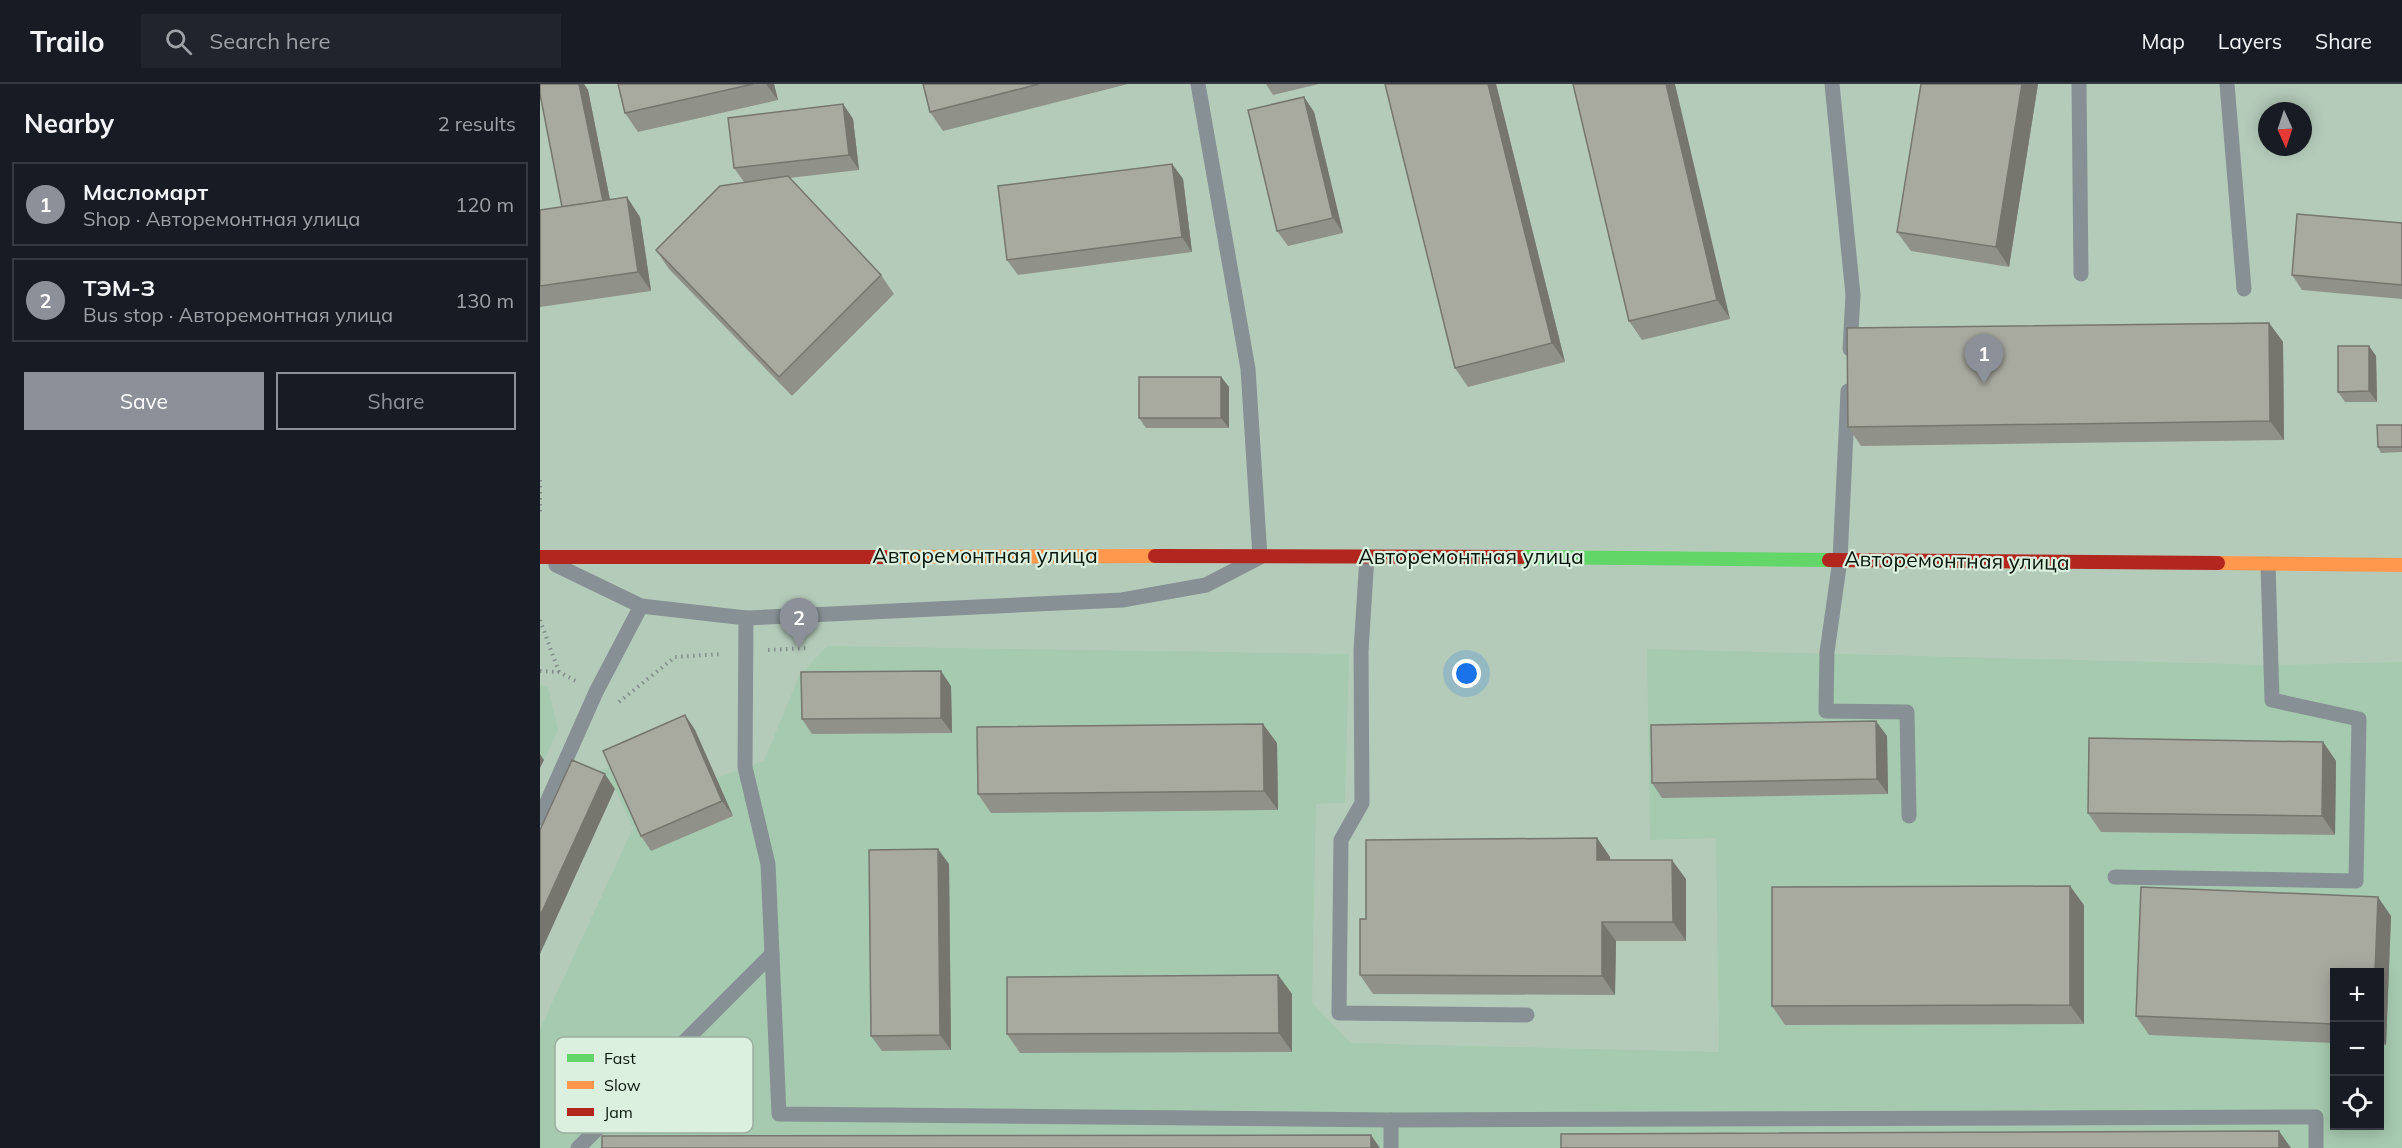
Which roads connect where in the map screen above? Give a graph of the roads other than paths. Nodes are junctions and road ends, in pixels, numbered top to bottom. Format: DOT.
graph roads {
  1 [pos="1198,84"];
  2 [pos="1832,84"];
  3 [pos="2079,84"];
  4 [pos="2227,84"];
  5 [pos="2081,274"];
  6 [pos="2244,289"];
  7 [pos="1366,556"];
  8 [pos="540,557"];
  9 [pos="1260,557"];
  10 [pos="1840,560"];
  11 [pos="2268,564"];
  12 [pos="2402,565"];
  13 [pos="641,606"];
  14 [pos="746,618"];
  15 [pos="1909,816"];
  16 [pos="540,818"];
  17 [pos="2115,877"];
  18 [pos="772,954"];
  19 [pos="1527,1015"];
  20 [pos="689,1037"];
  21 [pos="1391,1120"];
  22 [pos="594,1133"];
  23 [pos="579,1148"];
  24 [pos="1391,1148"];
  25 [pos="2316,1148"];
  1 -- 9 [label="lane"];
  2 -- 10 [label="lane"];
  3 -- 5 [label="lane"];
  4 -- 6 [label="lane"];
  7 -- 9 [label="street, Авторемонтная улица"];
  7 -- 10 [label="street, Авторемонтная улица"];
  7 -- 19 [label="lane"];
  8 -- 9 [label="street, Авторемонтная улица"];
  8 -- 13 [label="lane"];
  9 -- 14 [label="lane"];
  10 -- 11 [label="street, Авторемонтная улица"];
  10 -- 15 [label="lane"];
  11 -- 12 [label="street, Авторемонтная улица"];
  11 -- 17 [label="lane"];
  13 -- 14 [label="lane"];
  13 -- 16 [label="lane"];
  14 -- 18 [label="lane"];
  18 -- 20 [label="lane"];
  18 -- 21 [label="lane"];
  21 -- 24 [label="lane"];
  21 -- 25 [label="lane"];
  22 -- 23 [label="lane"];
}
